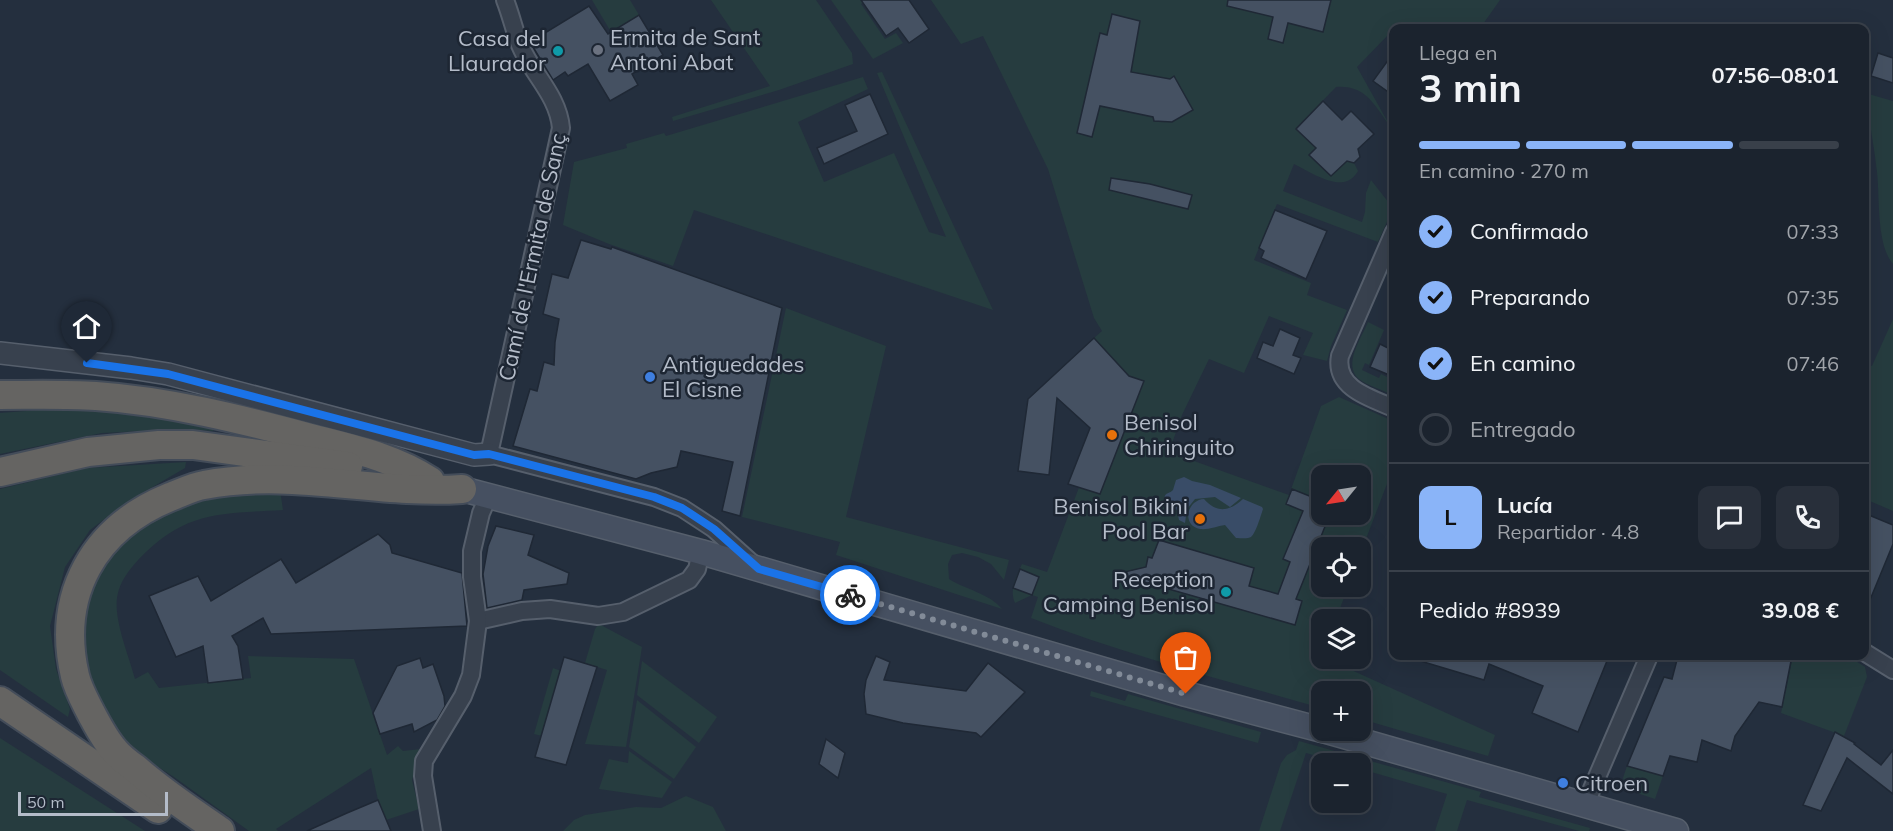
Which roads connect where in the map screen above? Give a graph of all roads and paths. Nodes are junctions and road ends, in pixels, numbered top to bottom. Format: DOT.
graph roads {
  1 [pos="505,0"];
  2 [pos="1389,243"];
  3 [pos="0,353"];
  4 [pos="0,395"];
  5 [pos="1389,406"];
  6 [pos="489,454"];
  7 [pos="0,472"];
  8 [pos="430,481"];
  9 [pos="475,492"];
  10 [pos="701,552"];
  11 [pos="759,569"];
  12 [pos="478,621"];
  13 [pos="1869,655"];
  14 [pos="1647,660"];
  15 [pos="1893,670"];
  16 [pos="1,702"];
  17 [pos="1311,727"];
  18 [pos="1361,741"];
  19 [pos="1585,805"];
  20 [pos="189,831"];
  21 [pos="220,831"];
  22 [pos="432,831"];
  23 [pos="1676,831"];
  1 -- 6 [label="street, Camí de l'Ermita de Sanç"];
  2 -- 5 [label="street"];
  3 -- 6 [label="street"];
  4 -- 8 [label="highway"];
  6 -- 11 [label="street"];
  7 -- 8 [label="highway"];
  8 -- 9 [label="highway"];
  9 -- 10 [label="main road"];
  9 -- 12 [label="street"];
  9 -- 21 [label="highway"];
  10 -- 11 [label="main road"];
  10 -- 12 [label="street"];
  11 -- 17 [label="main road"];
  12 -- 22 [label="street"];
  13 -- 15 [label="street"];
  14 -- 19 [label="street"];
  16 -- 20 [label="highway"];
  18 -- 19 [label="main road"];
  19 -- 23 [label="main road"];
}
